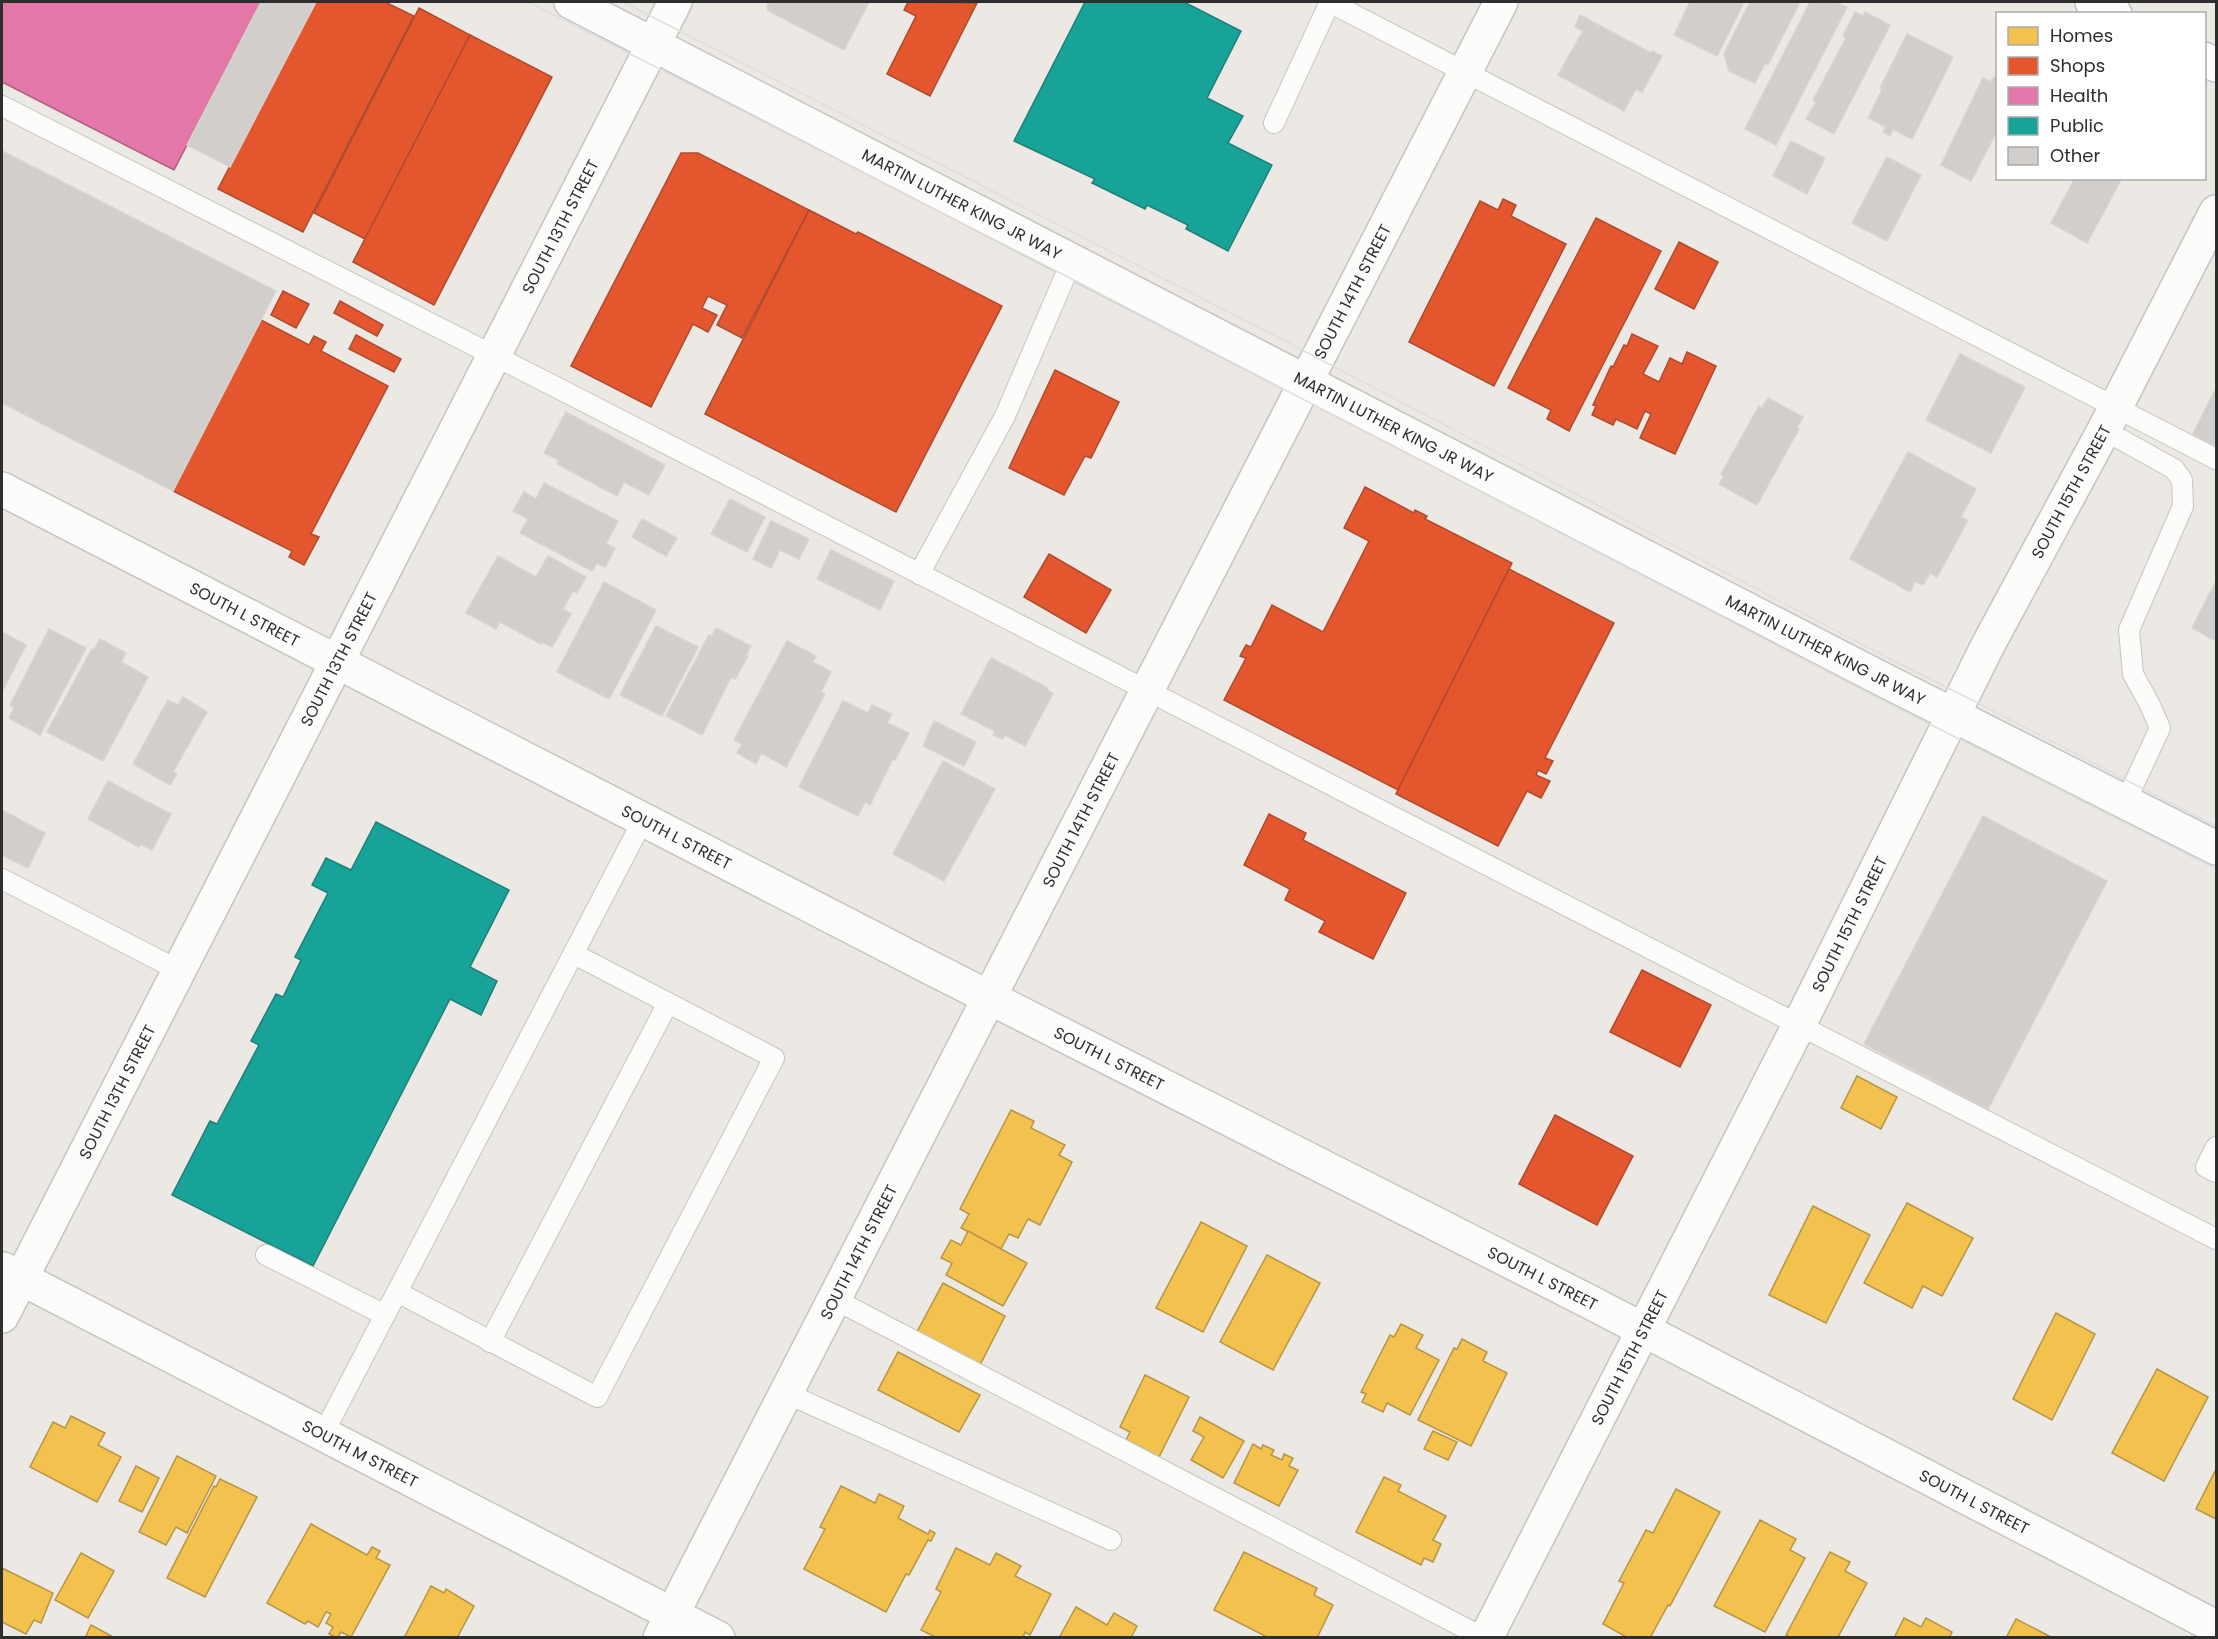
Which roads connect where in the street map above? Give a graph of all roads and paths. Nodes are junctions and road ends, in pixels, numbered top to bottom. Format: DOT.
graph roads {
  1 [pos="571,2"];
  2 [pos="675,2"];
  3 [pos="1329,2"];
  4 [pos="1501,2"];
  5 [pos="2092,2"];
  6 [pos="2111,12"];
  7 [pos="653,44"];
  8 [pos="1465,72"];
  9 [pos="2,106"];
  10 [pos="1274,123"];
  11 [pos="2217,212"];
  12 [pos="1072,260"];
  13 [pos="494,356"];
  14 [pos="1307,380"];
  15 [pos="2110,420"];
  16 [pos="2217,459"];
  17 [pos="2,489"];
  18 [pos="920,574"];
  19 [pos="336,662"];
  20 [pos="1147,691"];
  21 [pos="1954,715"];
  22 [pos="2126,801"];
  23 [pos="644,820"];
  24 [pos="2217,848"];
  25 [pos="2,879"];
  26 [pos="574,954"];
  27 [pos="178,970"];
  28 [pos="988,997"];
  29 [pos="668,1003"];
  30 [pos="1799,1025"];
  31 [pos="2217,1147"];
  32 [pos="2217,1172"];
  33 [pos="2217,1239"];
  34 [pos="266,1255"];
  35 [pos="11,1273"];
  36 [pos="397,1292"];
  37 [pos="834,1299"];
  38 [pos="385,1315"];
  39 [pos="2,1316"];
  40 [pos="1643,1330"];
  41 [pos="490,1342"];
  42 [pos="786,1393"];
  43 [pos="323,1434"];
  44 [pos="1111,1540"];
  45 [pos="666,1626"];
  46 [pos="2217,1627"];
  47 [pos="718,1638"];
  48 [pos="1485,1638"];
  1 -- 7 [label="street, MARTIN LUTHER KING JR WAY"];
  2 -- 7 [label="street, SOUTH 13TH STREET"];
  3 -- 8 [label="lane"];
  3 -- 10 [label="lane"];
  4 -- 8 [label="street, SOUTH 14TH STREET"];
  5 -- 6 [label="street"];
  7 -- 12 [label="street, MARTIN LUTHER KING JR WAY"];
  7 -- 13 [label="street, SOUTH 13TH STREET"];
  8 -- 14 [label="street, SOUTH 14TH STREET"];
  8 -- 15 [label="lane"];
  9 -- 13 [label="lane"];
  11 -- 15 [label="street, SOUTH 15TH STREET"];
  12 -- 14 [label="street, MARTIN LUTHER KING JR WAY"];
  12 -- 18 [label="lane"];
  13 -- 18 [label="lane"];
  13 -- 19 [label="street, SOUTH 13TH STREET"];
  14 -- 20 [label="street, SOUTH 14TH STREET"];
  14 -- 21 [label="street, MARTIN LUTHER KING JR WAY"];
  15 -- 16 [label="lane"];
  15 -- 21 [label="street, SOUTH 15TH STREET"];
  15 -- 22 [label="lane"];
  17 -- 19 [label="street, SOUTH L STREET"];
  18 -- 20 [label="lane"];
  19 -- 23 [label="street, SOUTH L STREET"];
  19 -- 27 [label="street, SOUTH 13TH STREET"];
  20 -- 28 [label="street, SOUTH 14TH STREET"];
  20 -- 30 [label="lane"];
  21 -- 22 [label="street, MARTIN LUTHER KING JR WAY"];
  21 -- 30 [label="street, SOUTH 15TH STREET"];
  22 -- 24 [label="street, MARTIN LUTHER KING JR WAY"];
  23 -- 26 [label="lane"];
  23 -- 28 [label="street, SOUTH L STREET"];
  25 -- 27 [label="lane"];
  26 -- 29 [label="lane"];
  26 -- 36 [label="lane"];
  27 -- 35 [label="street, SOUTH 13TH STREET"];
  28 -- 37 [label="street, SOUTH 14TH STREET"];
  28 -- 40 [label="street, SOUTH L STREET"];
  29 -- 41 [label="lane"];
  29 -- 41 [label="lane"];
  30 -- 33 [label="lane"];
  30 -- 40 [label="street, SOUTH 15TH STREET"];
  31 -- 32 [label="lane"];
  34 -- 38 [label="lane"];
  35 -- 39 [label="street, SOUTH 13TH STREET"];
  35 -- 43 [label="street, SOUTH M STREET"];
  36 -- 38 [label="lane"];
  36 -- 41 [label="lane"];
  37 -- 42 [label="street, SOUTH 14TH STREET"];
  37 -- 48 [label="lane"];
  38 -- 43 [label="lane"];
  40 -- 46 [label="street, SOUTH L STREET"];
  40 -- 48 [label="street, SOUTH 15TH STREET"];
  42 -- 44 [label="lane"];
  42 -- 45 [label="street, SOUTH 14TH STREET"];
  43 -- 45 [label="street, SOUTH M STREET"];
  45 -- 47 [label="street, SOUTH M STREET"];
}
